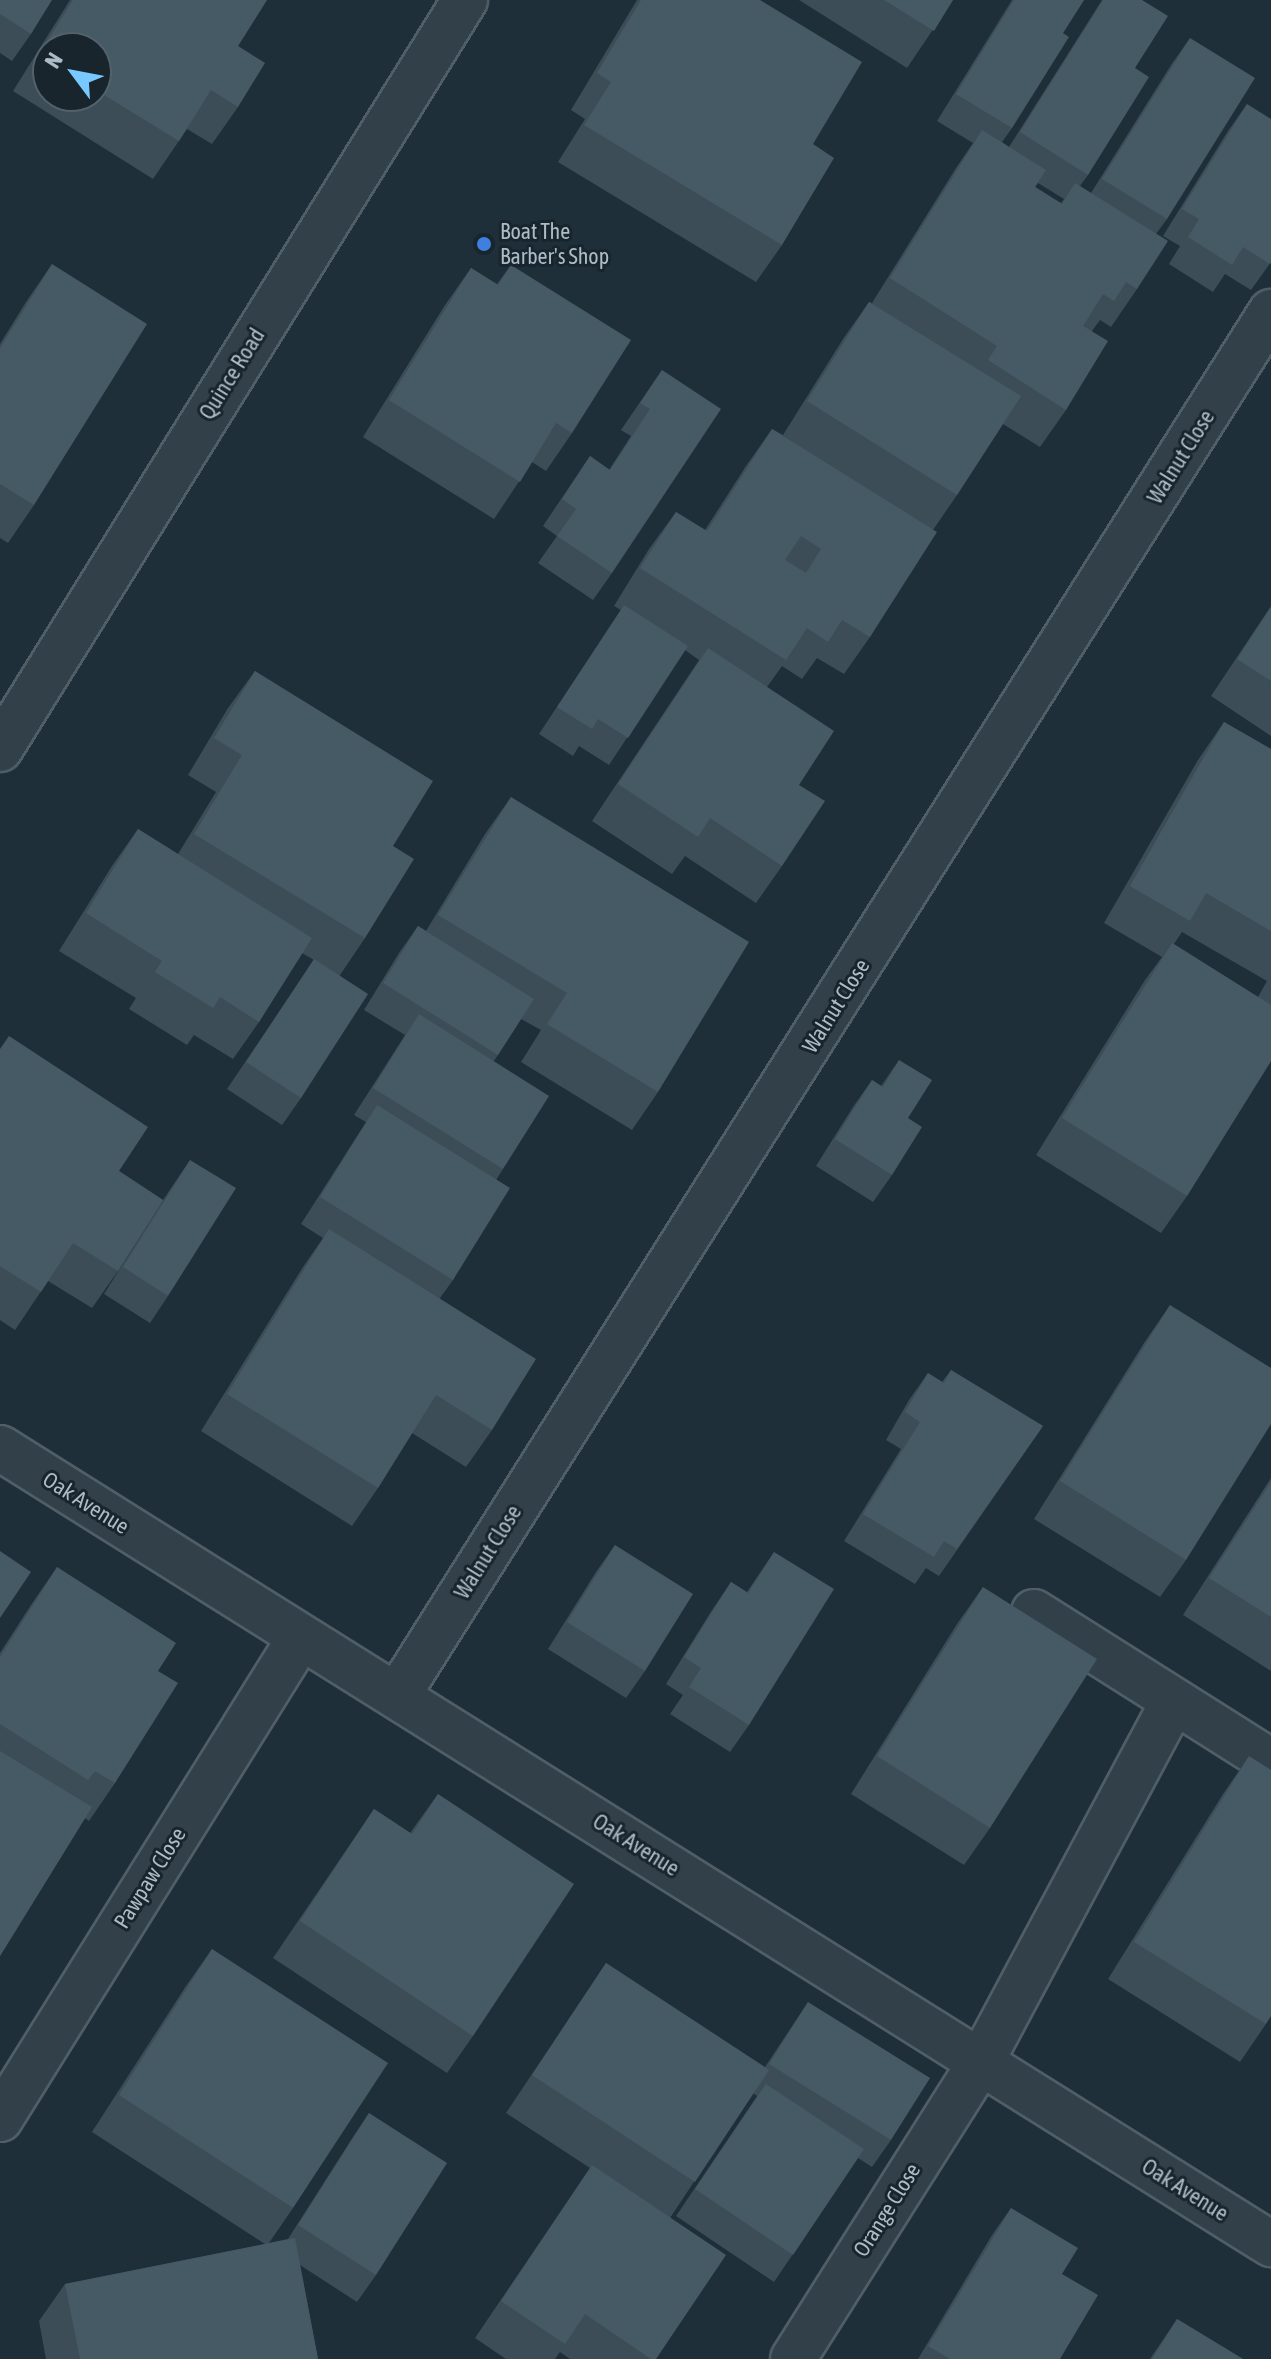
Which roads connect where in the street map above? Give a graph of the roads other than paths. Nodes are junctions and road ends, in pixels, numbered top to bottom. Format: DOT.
graph roads {
  1 [pos="465,0"];
  2 [pos="1271,312"];
  3 [pos="0,749"];
  4 [pos="0,1448"];
  5 [pos="1034,1612"];
  6 [pos="300,1638"];
  7 [pos="397,1696"];
  8 [pos="1174,1701"];
  9 [pos="1271,1762"];
  10 [pos="982,2060"];
  11 [pos="0,2119"];
  12 [pos="1271,2244"];
  13 [pos="793,2359"];
  1 -- 3 [label="street, Quince Road"];
  2 -- 7 [label="street, Walnut Close"];
  4 -- 6 [label="street, Oak Avenue"];
  5 -- 8 [label="street"];
  6 -- 7 [label="street, Oak Avenue"];
  6 -- 11 [label="street, Pawpaw Close"];
  7 -- 10 [label="street, Oak Avenue"];
  8 -- 9 [label="street"];
  8 -- 10 [label="street, Orange Close"];
  10 -- 12 [label="street, Oak Avenue"];
  10 -- 13 [label="street, Orange Close"];
}
